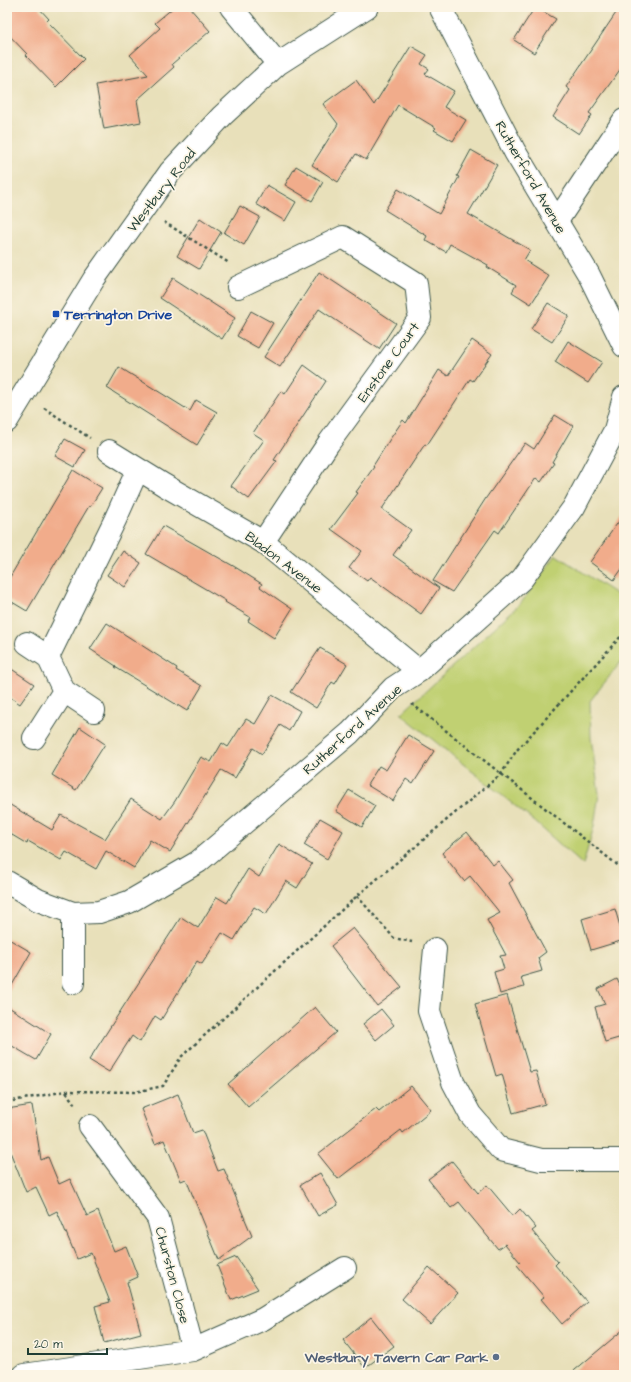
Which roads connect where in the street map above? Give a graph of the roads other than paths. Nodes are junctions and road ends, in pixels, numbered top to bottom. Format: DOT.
graph roads {
  1 [pos="232,7"];
  2 [pos="367,7"];
  3 [pos="440,7"];
  4 [pos="278,64"];
  5 [pos="624,120"];
  6 [pos="557,221"];
  7 [pos="246,283"];
  8 [pos="624,346"];
  9 [pos="624,397"];
  10 [pos="7,421"];
  11 [pos="109,451"];
  12 [pos="138,468"];
  13 [pos="263,542"];
  14 [pos="27,643"];
  15 [pos="48,657"];
  16 [pos="419,671"];
  17 [pos="64,690"];
  18 [pos="94,711"];
  19 [pos="34,738"];
  20 [pos="7,882"];
  21 [pos="73,913"];
  22 [pos="435,949"];
  23 [pos="73,983"];
  24 [pos="90,1126"];
  25 [pos="624,1160"];
  26 [pos="345,1268"];
  27 [pos="193,1350"];
  28 [pos="24,1375"];
  1 -- 4 [label="street"];
  2 -- 4 [label="street, Westbury Road"];
  3 -- 6 [label="street, Rutherford Avenue"];
  4 -- 10 [label="street, Westbury Road"];
  5 -- 6 [label="street"];
  6 -- 8 [label="street, Rutherford Avenue"];
  7 -- 13 [label="street, Enstone Court"];
  9 -- 16 [label="street, Rutherford Avenue"];
  11 -- 12 [label="street, Bladon Avenue"];
  12 -- 13 [label="street, Bladon Avenue"];
  12 -- 15 [label="street"];
  13 -- 16 [label="street, Bladon Avenue"];
  14 -- 15 [label="street"];
  15 -- 17 [label="street"];
  16 -- 21 [label="street, Rutherford Avenue"];
  17 -- 18 [label="street"];
  17 -- 19 [label="street"];
  20 -- 21 [label="street, Rutherford Avenue"];
  21 -- 23 [label="street"];
  22 -- 25 [label="street"];
  24 -- 27 [label="street, Churston Close"];
  26 -- 27 [label="street"];
  27 -- 28 [label="street"];
}
